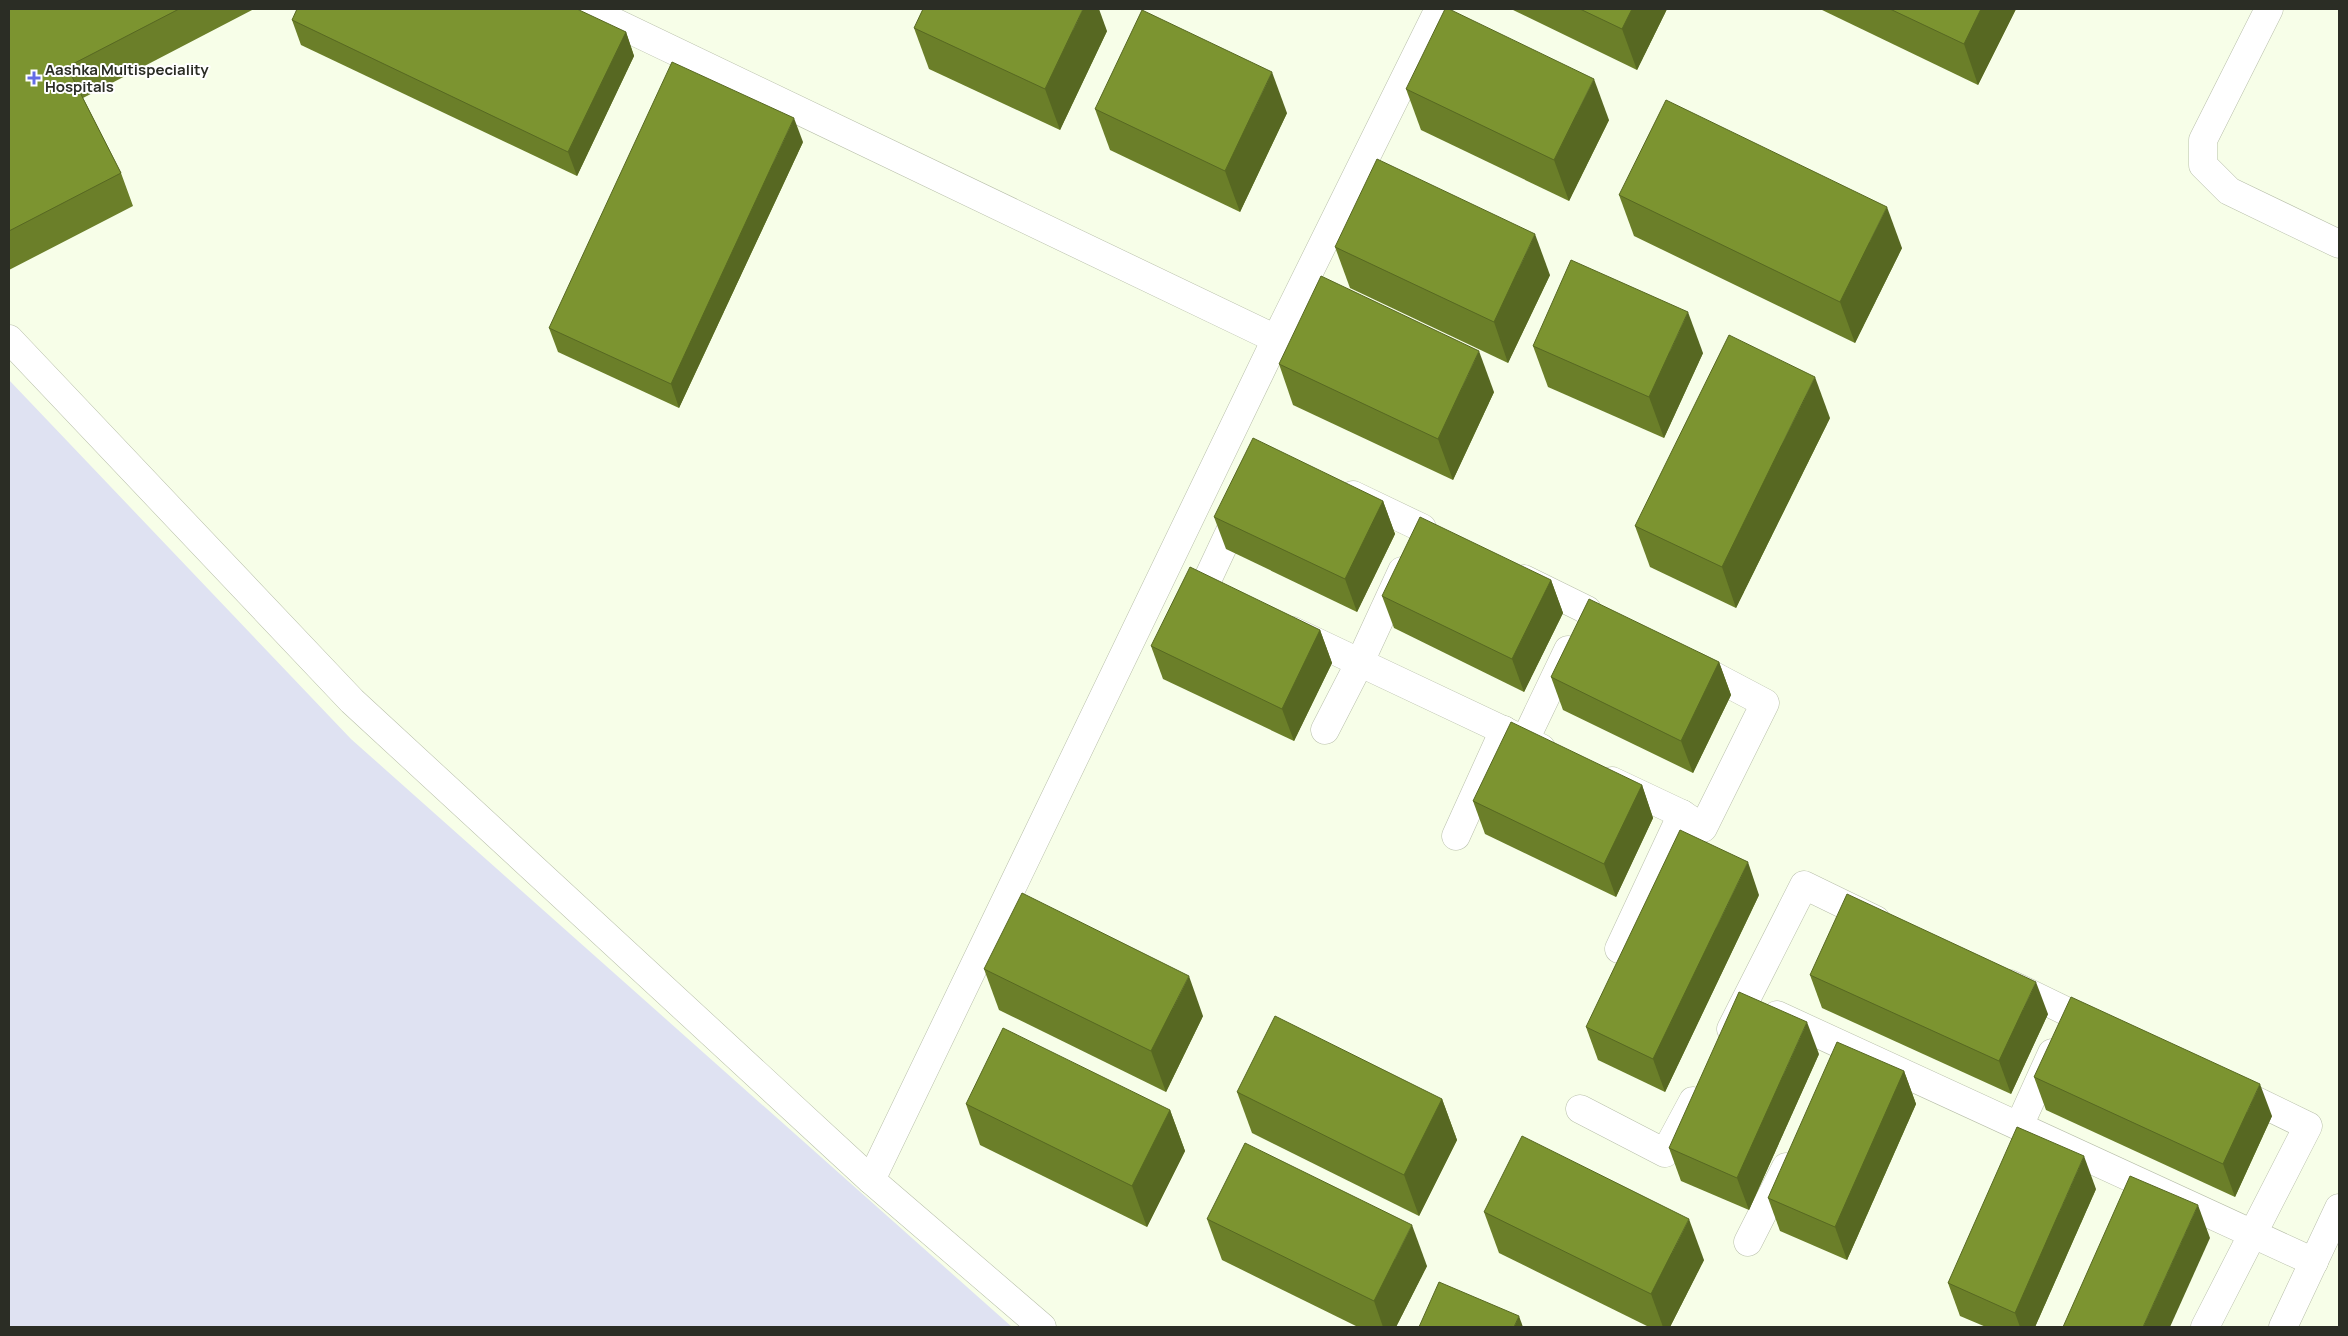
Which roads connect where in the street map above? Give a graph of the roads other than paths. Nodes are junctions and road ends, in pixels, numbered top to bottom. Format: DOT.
graph roads {
  1 [pos="587,9"];
  2 [pos="1439,9"];
  3 [pos="2269,9"];
  4 [pos="2339,244"];
  5 [pos="9,339"];
  6 [pos="1276,339"];
  7 [pos="1327,482"];
  8 [pos="1251,486"];
  9 [pos="1422,528"];
  10 [pos="1448,541"];
  11 [pos="1500,567"];
  12 [pos="1165,570"];
  13 [pos="1203,589"];
  14 [pos="1229,601"];
  15 [pos="1587,610"];
  16 [pos="1273,622"];
  17 [pos="1613,624"];
  18 [pos="1672,654"];
  19 [pos="1360,662"];
  20 [pos="1324,730"];
  21 [pos="1514,735"];
  22 [pos="1560,757"];
  23 [pos="1586,769"];
  24 [pos="1682,814"];
  25 [pos="1456,836"];
  26 [pos="1902,932"];
  27 [pos="1619,948"];
  28 [pos="1990,975"];
  29 [pos="1746,1001"];
  30 [pos="2070,1013"];
  31 [pos="2123,1038"];
  32 [pos="1719,1052"];
  33 [pos="1705,1077"];
  34 [pos="2211,1080"];
  35 [pos="1580,1109"];
  36 [pos="2019,1126"];
  37 [pos="1797,1145"];
  38 [pos="871,1180"];
  39 [pos="2339,1208"];
  40 [pos="2252,1233"];
  41 [pos="1748,1242"];
  42 [pos="2314,1262"];
  43 [pos="1042,1327"];
  44 [pos="2205,1327"];
  45 [pos="2283,1327"];
  1 -- 6 [label="street"];
  2 -- 6 [label="street"];
  3 -- 4 [label="street"];
  5 -- 38 [label="street"];
  6 -- 12 [label="street"];
  7 -- 9 [label="street"];
  8 -- 13 [label="street"];
  9 -- 10 [label="street"];
  9 -- 19 [label="street"];
  11 -- 15 [label="street"];
  12 -- 13 [label="street"];
  12 -- 38 [label="street"];
  13 -- 14 [label="street"];
  15 -- 17 [label="street"];
  15 -- 21 [label="street"];
  16 -- 19 [label="street"];
  18 -- 24 [label="street"];
  19 -- 20 [label="street"];
  19 -- 21 [label="street"];
  21 -- 22 [label="street"];
  21 -- 25 [label="street"];
  23 -- 24 [label="street"];
  24 -- 27 [label="street"];
  26 -- 29 [label="street"];
  28 -- 30 [label="street"];
  29 -- 32 [label="street"];
  29 -- 36 [label="street"];
  30 -- 31 [label="street"];
  30 -- 36 [label="street"];
  33 -- 35 [label="street"];
  34 -- 40 [label="street"];
  36 -- 40 [label="street"];
  37 -- 41 [label="street"];
  38 -- 43 [label="street"];
  39 -- 42 [label="street"];
  40 -- 42 [label="street"];
  40 -- 44 [label="street"];
  42 -- 45 [label="street"];
}
